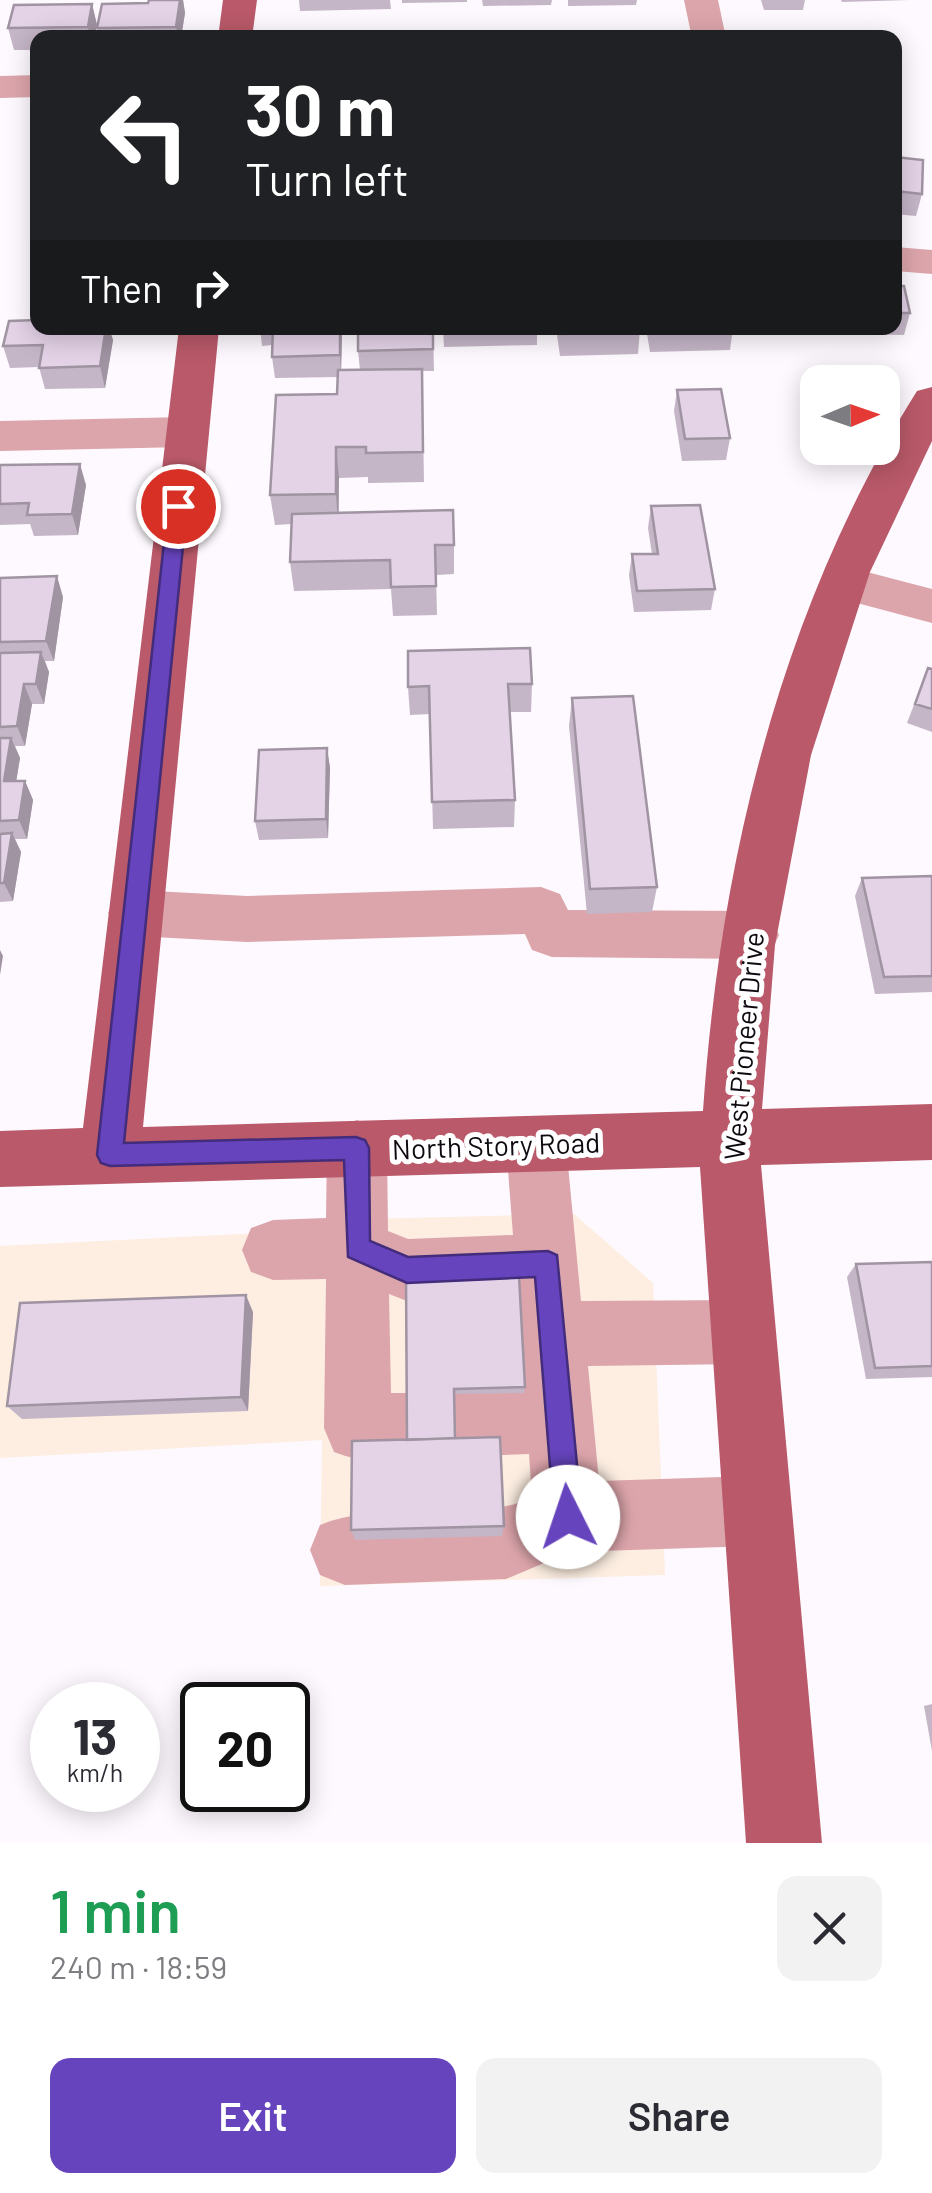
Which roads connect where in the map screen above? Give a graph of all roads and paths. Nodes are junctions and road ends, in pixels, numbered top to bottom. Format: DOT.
graph roads {
  1 [pos="240,0"];
  2 [pos="702,0"];
  3 [pos="236,30"];
  4 [pos="708,30"];
  5 [pos="30,86"];
  6 [pos="0,87"];
  7 [pos="902,259"];
  8 [pos="932,262"];
  9 [pos="198,335"];
  10 [pos="932,401"];
  11 [pos="186,432"];
  12 [pos="0,436"];
  13 [pos="844,583"];
  14 [pos="932,606"];
  15 [pos="135,913"];
  16 [pos="751,935"];
  17 [pos="932,1132"];
  18 [pos="730,1139"];
  19 [pos="536,1144"];
  20 [pos="356,1148"];
  21 [pos="110,1155"];
  22 [pos="0,1159"];
  23 [pos="357,1248"];
  24 [pos="273,1250"];
  25 [pos="548,1264"];
  26 [pos="742,1332"];
  27 [pos="537,1334"];
  28 [pos="560,1419"];
  29 [pos="753,1511"];
  30 [pos="568,1517"];
  31 [pos="345,1550"];
  32 [pos="784,1843"];
  1 -- 3 [label="main road"];
  2 -- 4 [label="street"];
  5 -- 6 [label="street"];
  7 -- 8 [label="street"];
  9 -- 11 [label="main road"];
  10 -- 13 [label="main road, West Pioneer Drive"];
  11 -- 12 [label="street"];
  11 -- 15 [label="main road"];
  13 -- 14 [label="street"];
  13 -- 16 [label="main road, West Pioneer Drive"];
  15 -- 16 [label="street"];
  15 -- 21 [label="main road"];
  16 -- 18 [label="main road, West Pioneer Drive"];
  17 -- 18 [label="main road, North Story Road"];
  18 -- 19 [label="main road, North Story Road"];
  18 -- 26 [label="main road, West Pioneer Drive"];
  19 -- 20 [label="main road, North Story Road"];
  19 -- 25 [label="street"];
  20 -- 21 [label="main road, North Story Road"];
  20 -- 23 [label="street"];
  21 -- 22 [label="main road, North Story Road"];
  23 -- 24 [label="street"];
  23 -- 25 [label="street"];
  23 -- 28 [label="street"];
  25 -- 27 [label="street"];
  26 -- 27 [label="street"];
  26 -- 29 [label="main road, West Pioneer Drive"];
  27 -- 28 [label="street"];
  28 -- 30 [label="street"];
  29 -- 30 [label="street"];
  29 -- 32 [label="main road, West Pioneer Drive"];
  30 -- 31 [label="street"];
}
